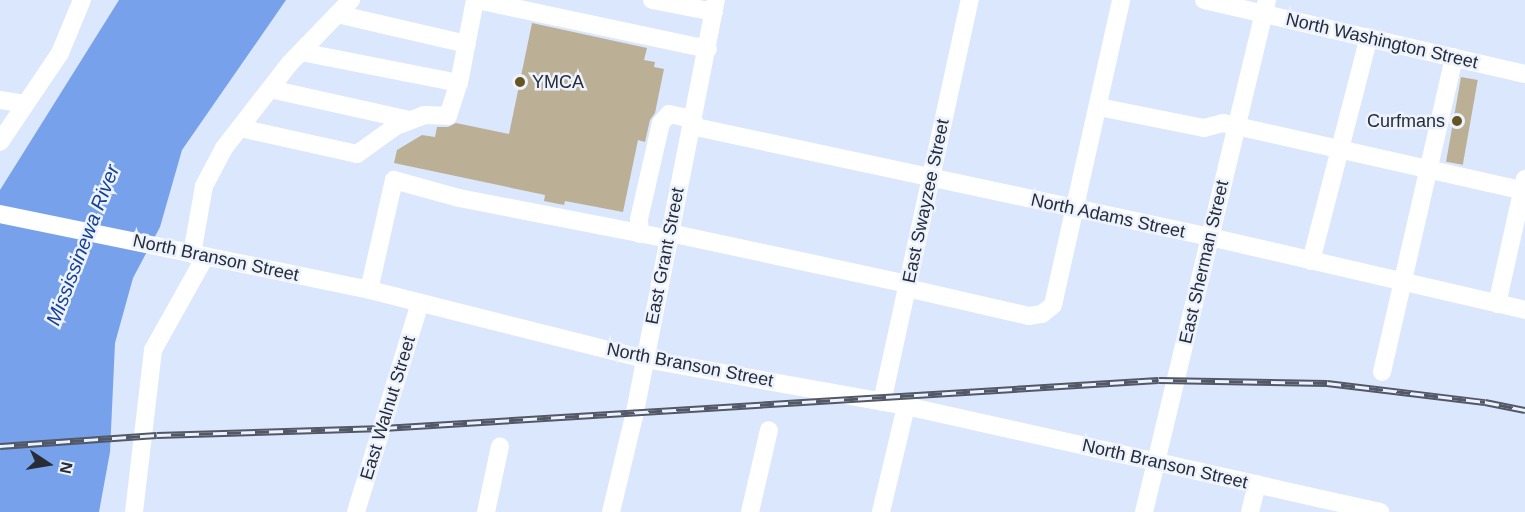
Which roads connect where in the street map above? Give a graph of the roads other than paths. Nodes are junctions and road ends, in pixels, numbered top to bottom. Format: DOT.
graph roads {
  1 [pos="82,0"];
  2 [pos="351,0"];
  3 [pos="476,0"];
  4 [pos="652,0"];
  5 [pos="970,0"];
  6 [pos="1121,0"];
  7 [pos="1204,0"];
  8 [pos="715,6"];
  9 [pos="1266,6"];
  10 [pos="337,15"];
  11 [pos="1369,37"];
  12 [pos="467,44"];
  13 [pos="708,49"];
  14 [pos="301,52"];
  15 [pos="1454,57"];
  16 [pos="1525,74"];
  17 [pos="459,83"];
  18 [pos="270,89"];
  19 [pos="0,100"];
  20 [pos="25,104"];
  21 [pos="1099,107"];
  22 [pos="410,120"];
  23 [pos="692,122"];
  24 [pos="1237,127"];
  25 [pos="240,128"];
  26 [pos="0,142"];
  27 [pos="1340,150"];
  28 [pos="1428,169"];
  29 [pos="931,178"];
  30 [pos="1524,186"];
  31 [pos="1076,209"];
  32 [pos="0,214"];
  33 [pos="640,234"];
  34 [pos="669,236"];
  35 [pos="1210,237"];
  36 [pos="192,254"];
  37 [pos="1311,261"];
  38 [pos="1403,282"];
  39 [pos="907,286"];
  40 [pos="369,290"];
  41 [pos="420,303"];
  42 [pos="1497,304"];
  43 [pos="1525,310"];
  44 [pos="645,358"];
  45 [pos="1382,372"];
  46 [pos="882,402"];
  47 [pos="906,406"];
  48 [pos="769,430"];
  49 [pos="500,446"];
  50 [pos="1156,461"];
  51 [pos="1257,484"];
  52 [pos="134,512"];
  53 [pos="356,512"];
  54 [pos="486,512"];
  55 [pos="611,512"];
  56 [pos="750,512"];
  57 [pos="881,512"];
  58 [pos="1144,512"];
  59 [pos="1250,512"];
  60 [pos="1380,512"];
  1 -- 20 [label="street"];
  2 -- 10 [label="street"];
  3 -- 12 [label="street"];
  3 -- 13 [label="street"];
  4 -- 8 [label="street"];
  5 -- 29 [label="street, East Swayzee Street"];
  6 -- 21 [label="street"];
  7 -- 9 [label="street, North Washington Street"];
  8 -- 13 [label="street, East Grant Street"];
  9 -- 11 [label="street, North Washington Street"];
  9 -- 24 [label="street, East Sherman Street"];
  10 -- 12 [label="street"];
  10 -- 14 [label="street"];
  11 -- 15 [label="street, North Washington Street"];
  11 -- 27 [label="street"];
  12 -- 17 [label="street"];
  13 -- 23 [label="street, East Grant Street"];
  14 -- 17 [label="street"];
  14 -- 18 [label="street"];
  15 -- 16 [label="street, North Washington Street"];
  15 -- 28 [label="street"];
  17 -- 22 [label="street"];
  18 -- 22 [label="street"];
  18 -- 25 [label="street"];
  19 -- 20 [label="street"];
  20 -- 26 [label="street"];
  21 -- 24 [label="street"];
  21 -- 31 [label="street"];
  22 -- 25 [label="street"];
  23 -- 29 [label="street, North Adams Street"];
  23 -- 33 [label="street, North Adams Street"];
  23 -- 34 [label="street, East Grant Street"];
  24 -- 27 [label="street"];
  24 -- 35 [label="street, East Sherman Street"];
  25 -- 36 [label="street"];
  27 -- 28 [label="street"];
  27 -- 37 [label="street"];
  28 -- 30 [label="street"];
  28 -- 38 [label="street"];
  29 -- 31 [label="street, North Adams Street"];
  29 -- 39 [label="street, East Swayzee Street"];
  30 -- 42 [label="street"];
  31 -- 35 [label="street, North Adams Street"];
  31 -- 39 [label="street"];
  32 -- 36 [label="street, North Branson Street"];
  33 -- 34 [label="street"];
  33 -- 40 [label="street"];
  34 -- 39 [label="street"];
  34 -- 44 [label="street, East Grant Street"];
  35 -- 37 [label="street, North Adams Street"];
  35 -- 50 [label="street, East Sherman Street"];
  36 -- 40 [label="street, North Branson Street"];
  36 -- 52 [label="street"];
  37 -- 38 [label="street, North Adams Street"];
  38 -- 42 [label="street, North Adams Street"];
  38 -- 45 [label="street"];
  39 -- 46 [label="street, East Swayzee Street"];
  40 -- 41 [label="street, North Branson Street"];
  41 -- 44 [label="street, North Branson Street"];
  41 -- 53 [label="street, East Walnut Street"];
  42 -- 43 [label="street, North Adams Street"];
  44 -- 46 [label="street, North Branson Street"];
  44 -- 55 [label="street, East Grant Street"];
  46 -- 47 [label="street, North Branson Street"];
  47 -- 50 [label="street, North Branson Street"];
  47 -- 57 [label="street"];
  48 -- 56 [label="street"];
  49 -- 54 [label="street"];
  50 -- 51 [label="street, North Branson Street"];
  50 -- 58 [label="street, East Sherman Street"];
  51 -- 59 [label="street"];
  51 -- 60 [label="street, North Branson Street"];
}
